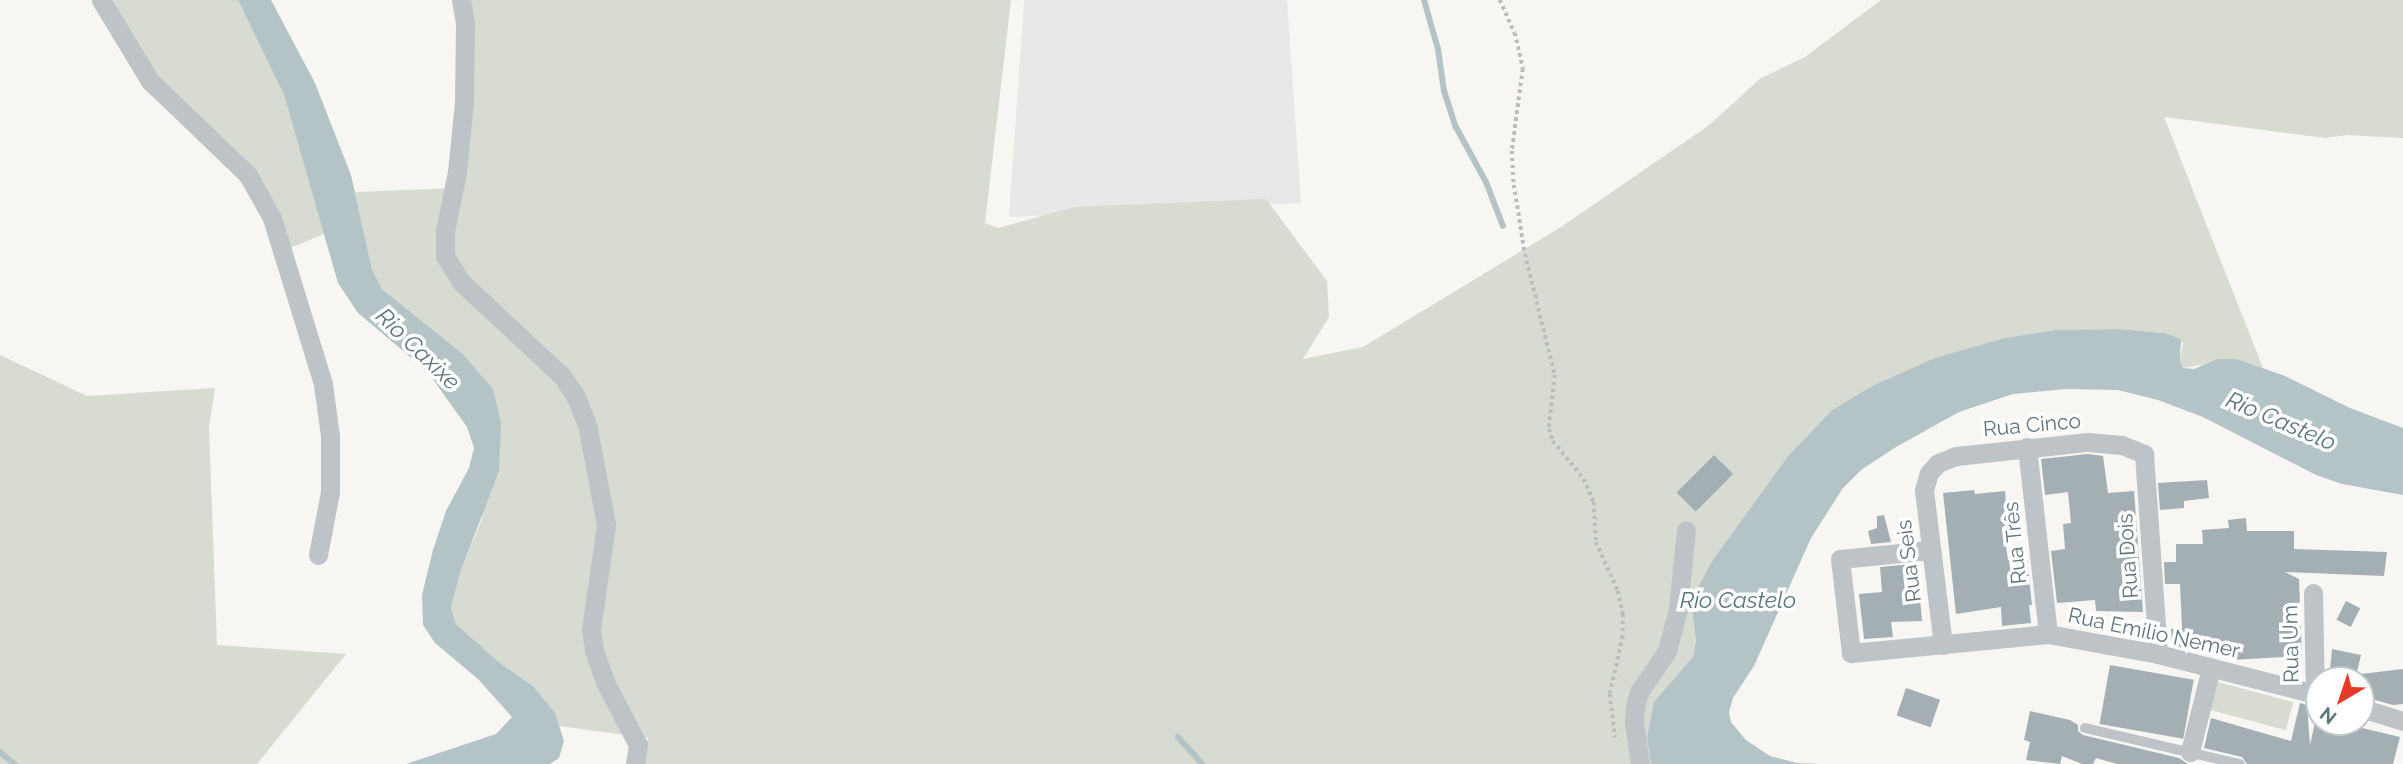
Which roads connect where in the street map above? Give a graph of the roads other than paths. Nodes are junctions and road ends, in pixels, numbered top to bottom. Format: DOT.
graph roads {
  1 [pos="101,0"];
  2 [pos="461,0"];
  3 [pos="2027,447"];
  4 [pos="2144,454"];
  5 [pos="1929,473"];
  6 [pos="1686,530"];
  7 [pos="1930,550"];
  8 [pos="318,555"];
  9 [pos="2313,593"];
  10 [pos="2048,634"];
  11 [pos="1942,645"];
  12 [pos="2158,654"];
  13 [pos="2316,666"];
  14 [pos="2211,668"];
  15 [pos="2305,691"];
  16 [pos="2375,712"];
  17 [pos="2403,721"];
  18 [pos="2085,728"];
  19 [pos="2190,752"];
  20 [pos="635,764"];
  21 [pos="1640,764"];
  22 [pos="2240,764"];
  1 -- 8 [label="street"];
  2 -- 20 [label="street"];
  3 -- 4 [label="street, Rua Cinco"];
  3 -- 5 [label="street, Rua Cinco"];
  3 -- 10 [label="street, Rua Três"];
  4 -- 12 [label="street, Rua Dois"];
  5 -- 7 [label="street, Rua Seis"];
  6 -- 21 [label="street"];
  7 -- 11 [label="street, Rua Seis"];
  7 -- 11 [label="street, Rua Emilio Nemer"];
  9 -- 13 [label="street, Rua Um"];
  10 -- 11 [label="street, Rua Emilio Nemer"];
  10 -- 12 [label="street, Rua Emilio Nemer"];
  12 -- 14 [label="street, Rua Emilio Nemer"];
  14 -- 15 [label="street, Rua Emilio Nemer"];
  14 -- 19 [label="street"];
  16 -- 17 [label="street"];
  18 -- 19 [label="lane"];
  19 -- 22 [label="lane"];
}
